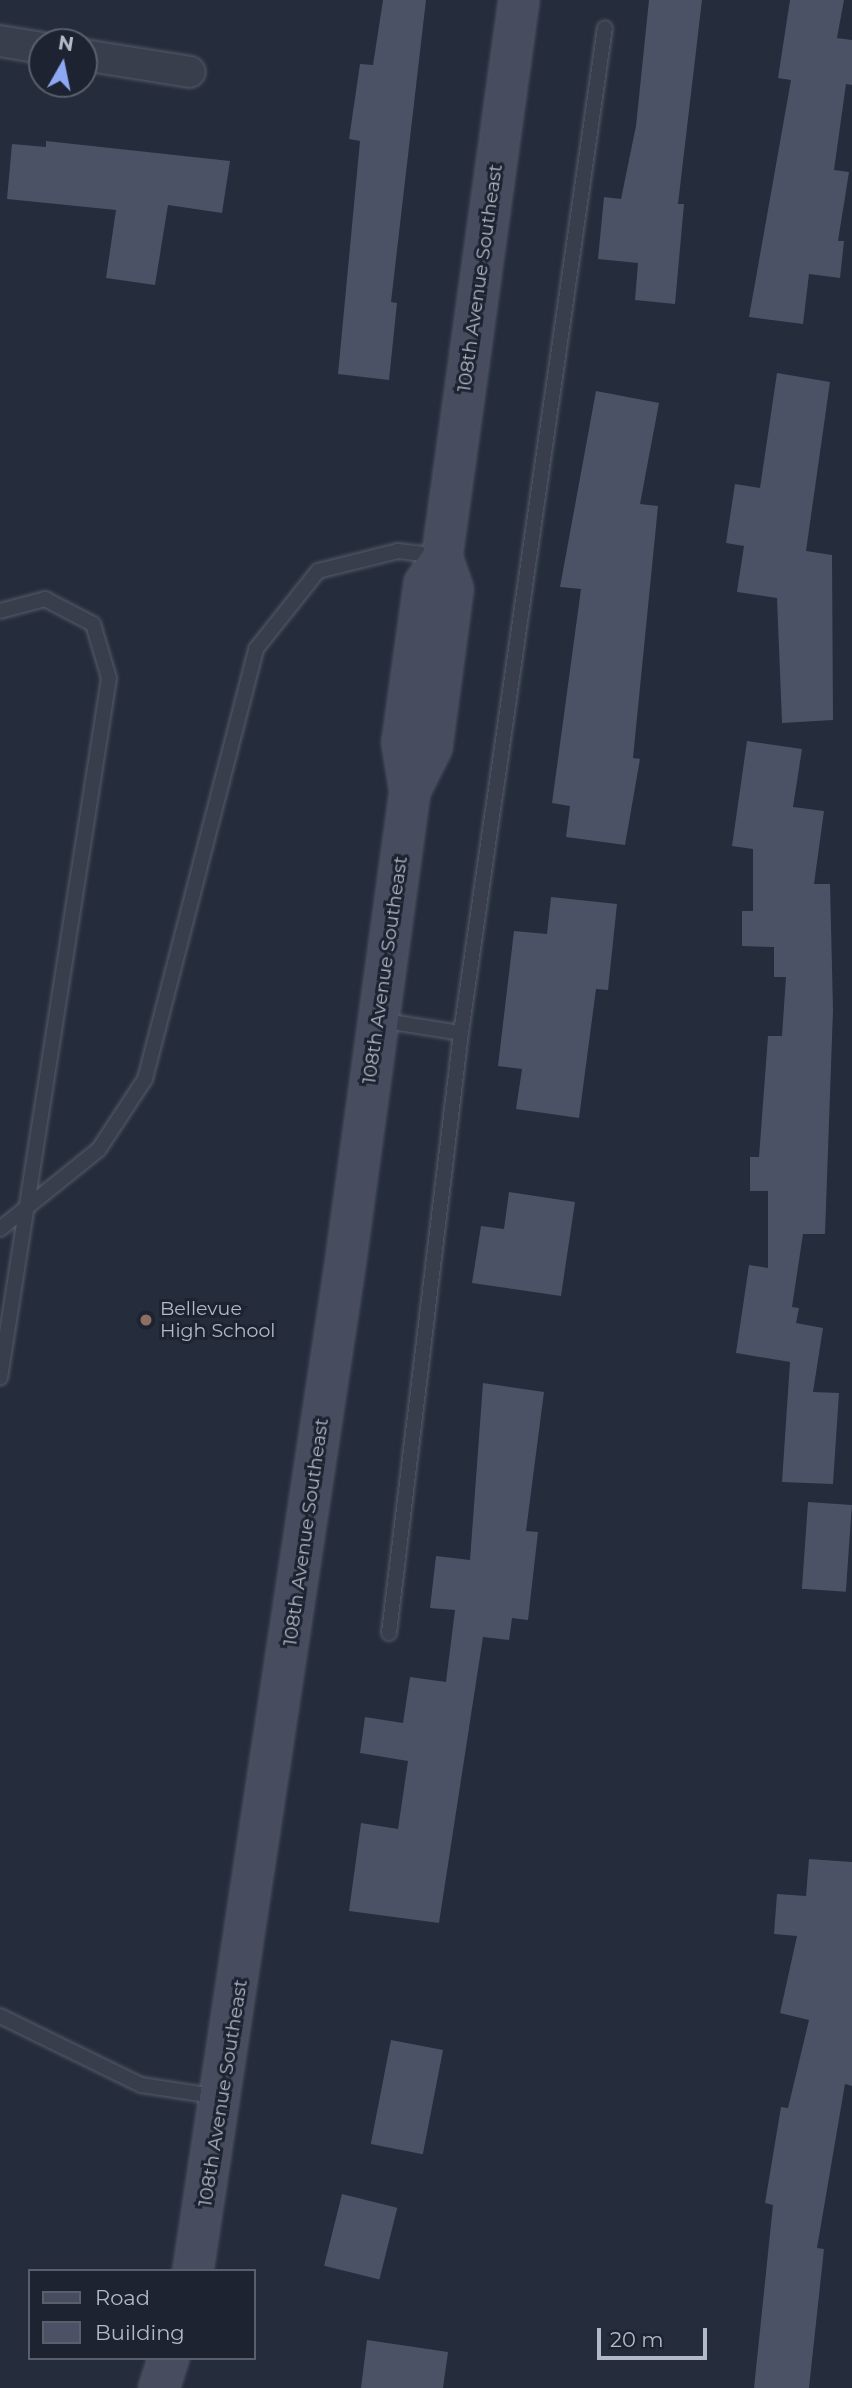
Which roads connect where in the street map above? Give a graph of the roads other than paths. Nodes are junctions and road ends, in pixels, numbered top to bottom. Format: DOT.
graph roads {
  1 [pos="519,0"];
  2 [pos="605,28"];
  3 [pos="0,41"];
  4 [pos="28,46"];
  5 [pos="98,57"];
  6 [pos="190,72"];
  7 [pos="442,556"];
  8 [pos="0,611"];
  9 [pos="378,1020"];
  10 [pos="461,1033"];
  11 [pos="24,1214"];
  12 [pos="0,1229"];
  13 [pos="0,1378"];
  14 [pos="389,1633"];
  15 [pos="0,2015"];
  16 [pos="224,2098"];
  17 [pos="193,2269"];
  18 [pos="168,2360"];
  19 [pos="159,2388"];
  1 -- 7 [label="street, 108th Avenue Southeast"];
  2 -- 10 [label="lane"];
  3 -- 4 [label="street"];
  5 -- 6 [label="street"];
  7 -- 9 [label="street, 108th Avenue Southeast"];
  7 -- 11 [label="lane"];
  8 -- 11 [label="lane"];
  9 -- 10 [label="lane"];
  9 -- 16 [label="street, 108th Avenue Southeast"];
  10 -- 14 [label="lane"];
  11 -- 12 [label="lane"];
  11 -- 13 [label="lane"];
  15 -- 16 [label="lane"];
  16 -- 17 [label="street, 108th Avenue Southeast"];
  18 -- 19 [label="street"];
}
